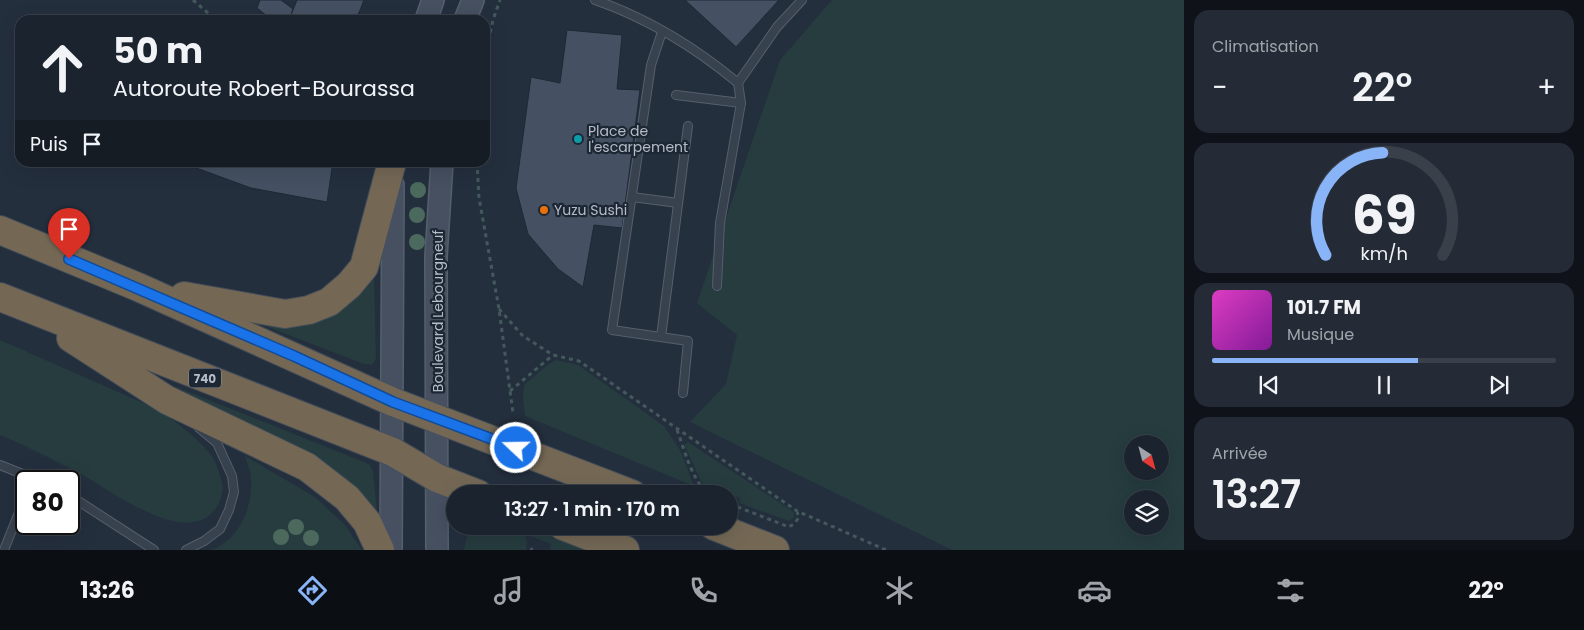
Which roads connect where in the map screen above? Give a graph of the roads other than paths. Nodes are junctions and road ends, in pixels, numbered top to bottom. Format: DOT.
graph roads {
  1 [pos="433,0"];
  2 [pos="473,0"];
  3 [pos="595,0"];
  4 [pos="802,0"];
  5 [pos="428,15"];
  6 [pos="467,15"];
  7 [pos="662,32"];
  8 [pos="738,83"];
  9 [pos="676,95"];
  10 [pos="740,104"];
  11 [pos="688,126"];
  12 [pos="392,167"];
  13 [pos="393,167"];
  14 [pos="442,167"];
  15 [pos="632,197"];
  16 [pos="678,203"];
  17 [pos="0,230"];
  18 [pos="717,286"];
  19 [pos="138,288"];
  20 [pos="8,300"];
  21 [pos="660,337"];
  22 [pos="683,393"];
  23 [pos="167,400"];
  24 [pos="393,402"];
  25 [pos="437,417"];
  26 [pos="188,418"];
  27 [pos="195,425"];
  28 [pos="393,452"];
  29 [pos="0,465"];
  30 [pos="15,471"];
  31 [pos="437,478"];
  32 [pos="455,485"];
  33 [pos="609,485"];
  34 [pos="80,502"];
  35 [pos="15,522"];
  36 [pos="586,535"];
  37 [pos="737,535"];
  38 [pos="4,550"];
  39 [pos="154,550"];
  40 [pos="186,550"];
  41 [pos="380,550"];
  42 [pos="391,550"];
  43 [pos="437,550"];
  44 [pos="625,550"];
  45 [pos="775,550"];
  1 -- 5 [label="main road"];
  2 -- 6 [label="main road"];
  3 -- 7 [label="lane"];
  4 -- 8 [label="lane"];
  7 -- 8 [label="lane"];
  7 -- 15 [label="lane"];
  8 -- 10 [label="lane"];
  9 -- 10 [label="lane"];
  10 -- 18 [label="lane"];
  11 -- 16 [label="lane"];
  12 -- 19 [label="highway"];
  13 -- 24 [label="main road"];
  14 -- 25 [label="main road, Boulevard Lebourgneuf"];
  15 -- 16 [label="lane"];
  15 -- 21 [label="lane"];
  16 -- 21 [label="lane"];
  17 -- 19 [label="highway"];
  19 -- 24 [label="highway"];
  20 -- 23 [label="highway"];
  20 -- 28 [label="highway, 740"];
  21 -- 22 [label="lane"];
  23 -- 26 [label="lane"];
  23 -- 41 [label="highway"];
  24 -- 25 [label="highway"];
  24 -- 28 [label="main road"];
  25 -- 31 [label="main road, Boulevard Lebourgneuf"];
  25 -- 33 [label="highway"];
  27 -- 40 [label="lane"];
  28 -- 31 [label="highway"];
  28 -- 42 [label="main road"];
  29 -- 30 [label="lane"];
  31 -- 32 [label="highway"];
  31 -- 43 [label="main road, Boulevard Lebourgneuf"];
  34 -- 39 [label="lane"];
  35 -- 38 [label="lane"];
  36 -- 44 [label="highway"];
  37 -- 45 [label="highway"];
}
